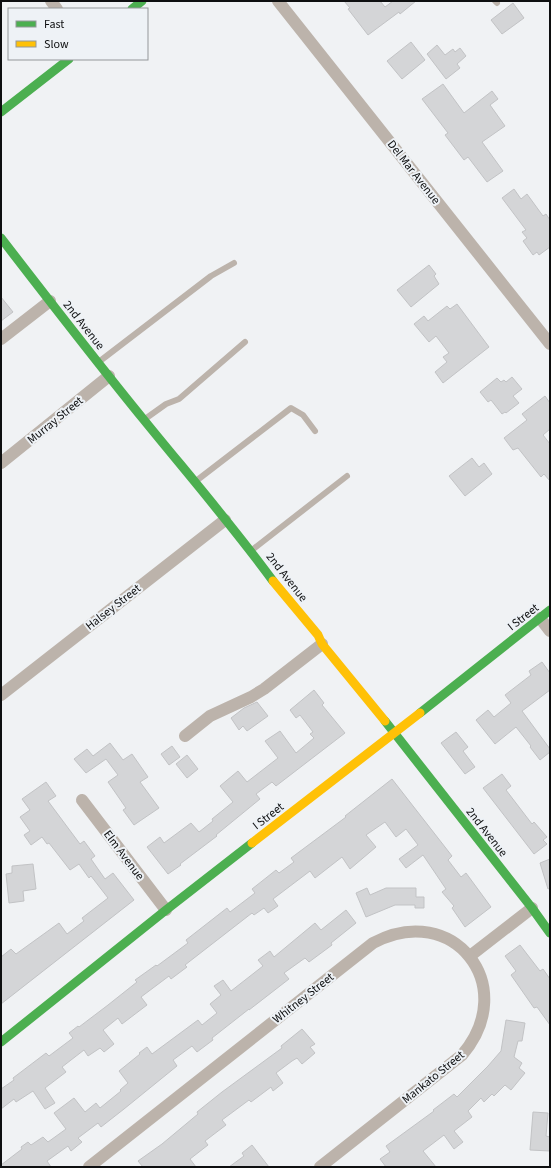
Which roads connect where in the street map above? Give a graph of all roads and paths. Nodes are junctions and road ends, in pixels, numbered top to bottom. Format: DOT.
graph roads {
  1 [pos="142,1"];
  2 [pos="278,1"];
  3 [pos="133,8"];
  4 [pos="68,60"];
  5 [pos="1,112"];
  6 [pos="1,238"];
  7 [pos="234,263"];
  8 [pos="50,301"];
  9 [pos="1,339"];
  10 [pos="245,342"];
  11 [pos="550,344"];
  12 [pos="98,362"];
  13 [pos="109,376"];
  14 [pos="143,420"];
  15 [pos="315,431"];
  16 [pos="1,463"];
  17 [pos="347,476"];
  18 [pos="196,482"];
  19 [pos="225,520"];
  20 [pos="251,550"];
  21 [pos="550,610"];
  22 [pos="540,618"];
  23 [pos="550,631"];
  24 [pos="322,644"];
  25 [pos="1,695"];
  26 [pos="394,733"];
  27 [pos="185,736"];
  28 [pos="82,800"];
  29 [pos="532,908"];
  30 [pos="166,910"];
  31 [pos="550,934"];
  32 [pos="470,956"];
  33 [pos="1,1042"];
  34 [pos="89,1167"];
  35 [pos="320,1167"];
  1 -- 3 [label="street"];
  2 -- 11 [label="street, Del Mar Avenue"];
  4 -- 5 [label="street"];
  6 -- 8 [label="street, 2nd Avenue"];
  7 -- 12 [label="lane"];
  8 -- 9 [label="street"];
  8 -- 12 [label="street, 2nd Avenue"];
  10 -- 14 [label="lane"];
  12 -- 13 [label="street, 2nd Avenue"];
  13 -- 14 [label="street, 2nd Avenue"];
  13 -- 16 [label="street, Murray Street"];
  14 -- 18 [label="street, 2nd Avenue"];
  15 -- 18 [label="lane"];
  17 -- 20 [label="lane"];
  18 -- 19 [label="street, 2nd Avenue"];
  19 -- 20 [label="street, 2nd Avenue"];
  19 -- 25 [label="street, Halsey Street"];
  20 -- 24 [label="street, 2nd Avenue"];
  21 -- 22 [label="street, I Street"];
  22 -- 23 [label="street"];
  22 -- 26 [label="street, I Street"];
  24 -- 26 [label="street, 2nd Avenue"];
  24 -- 27 [label="street"];
  26 -- 29 [label="street, 2nd Avenue"];
  26 -- 30 [label="street, I Street"];
  28 -- 30 [label="street, Elm Avenue"];
  29 -- 31 [label="street, 2nd Avenue"];
  29 -- 32 [label="street"];
  30 -- 33 [label="street, I Street"];
  32 -- 34 [label="street, Whitney Street"];
  32 -- 35 [label="street, Mankato Street"];
}
